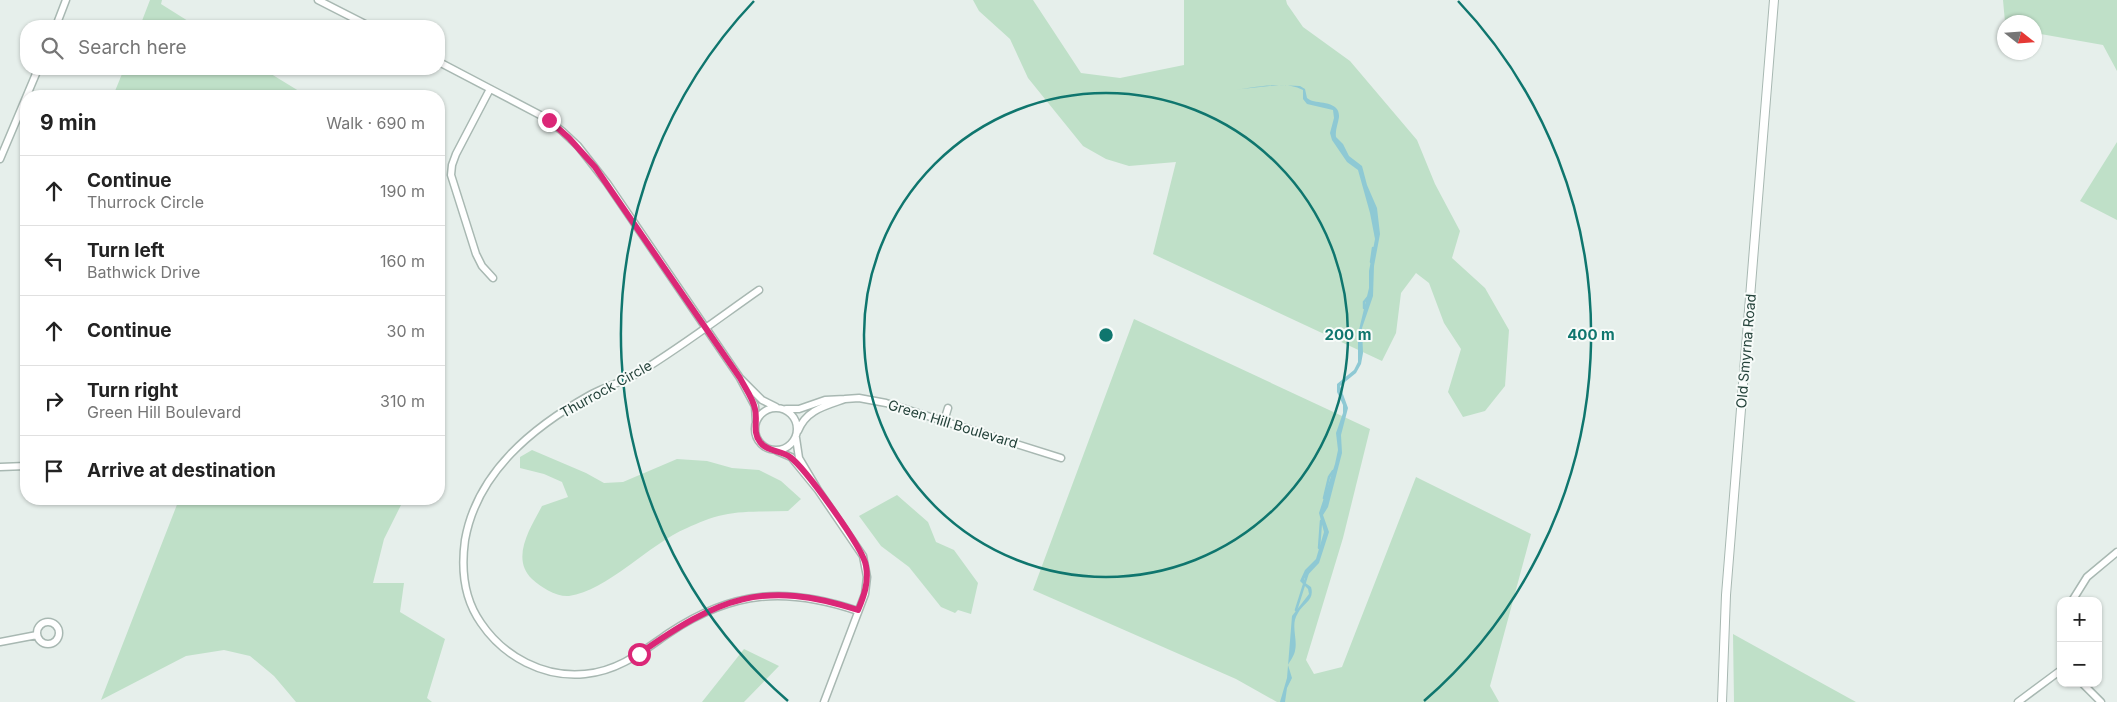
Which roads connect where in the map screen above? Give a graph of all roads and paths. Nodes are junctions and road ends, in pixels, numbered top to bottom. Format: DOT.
graph roads {
  1 [pos="66,0"];
  2 [pos="318,0"];
  3 [pos="1774,0"];
  4 [pos="58,20"];
  5 [pos="357,20"];
  6 [pos="445,65"];
  7 [pos="35,75"];
  8 [pos="490,89"];
  9 [pos="29,90"];
  10 [pos="20,112"];
  11 [pos="0,159"];
  12 [pos="492,278"];
  13 [pos="759,290"];
  14 [pos="706,328"];
  15 [pos="740,378"];
  16 [pos="845,399"];
  17 [pos="781,408"];
  18 [pos="948,408"];
  19 [pos="944,421"];
  20 [pos="755,427"];
  21 [pos="797,434"];
  22 [pos="774,450"];
  23 [pos="1061,458"];
  24 [pos="20,466"];
  25 [pos="0,467"];
  26 [pos="818,490"];
  27 [pos="2117,552"];
  28 [pos="2074,597"];
  29 [pos="858,610"];
  30 [pos="37,635"];
  31 [pos="0,642"];
  32 [pos="2057,673"];
  33 [pos="2086,687"];
  34 [pos="824,702"];
  35 [pos="1722,702"];
  36 [pos="2018,702"];
  37 [pos="2101,702"];
  1 -- 4 [label="street"];
  2 -- 5 [label="street"];
  3 -- 35 [label="street, Old Smyrna Road"];
  6 -- 8 [label="street"];
  7 -- 9 [label="street"];
  8 -- 12 [label="street"];
  8 -- 14 [label="street"];
  10 -- 11 [label="street"];
  13 -- 14 [label="street, Thurrock Circle"];
  14 -- 15 [label="street"];
  14 -- 29 [label="street, Thurrock Circle"];
  15 -- 17 [label="street"];
  15 -- 20 [label="street"];
  16 -- 17 [label="street, Green Hill Boulevard"];
  16 -- 19 [label="street, Green Hill Boulevard"];
  16 -- 21 [label="street, Green Hill Boulevard"];
  17 -- 20 [label="street"];
  17 -- 21 [label="street"];
  18 -- 19 [label="street"];
  19 -- 23 [label="street, Green Hill Boulevard"];
  20 -- 22 [label="street"];
  21 -- 22 [label="street"];
  21 -- 26 [label="street"];
  22 -- 26 [label="street"];
  24 -- 25 [label="street"];
  26 -- 29 [label="street"];
  27 -- 28 [label="street"];
  29 -- 34 [label="street"];
  30 -- 31 [label="street"];
  32 -- 36 [label="street"];
  33 -- 37 [label="street"];
}
